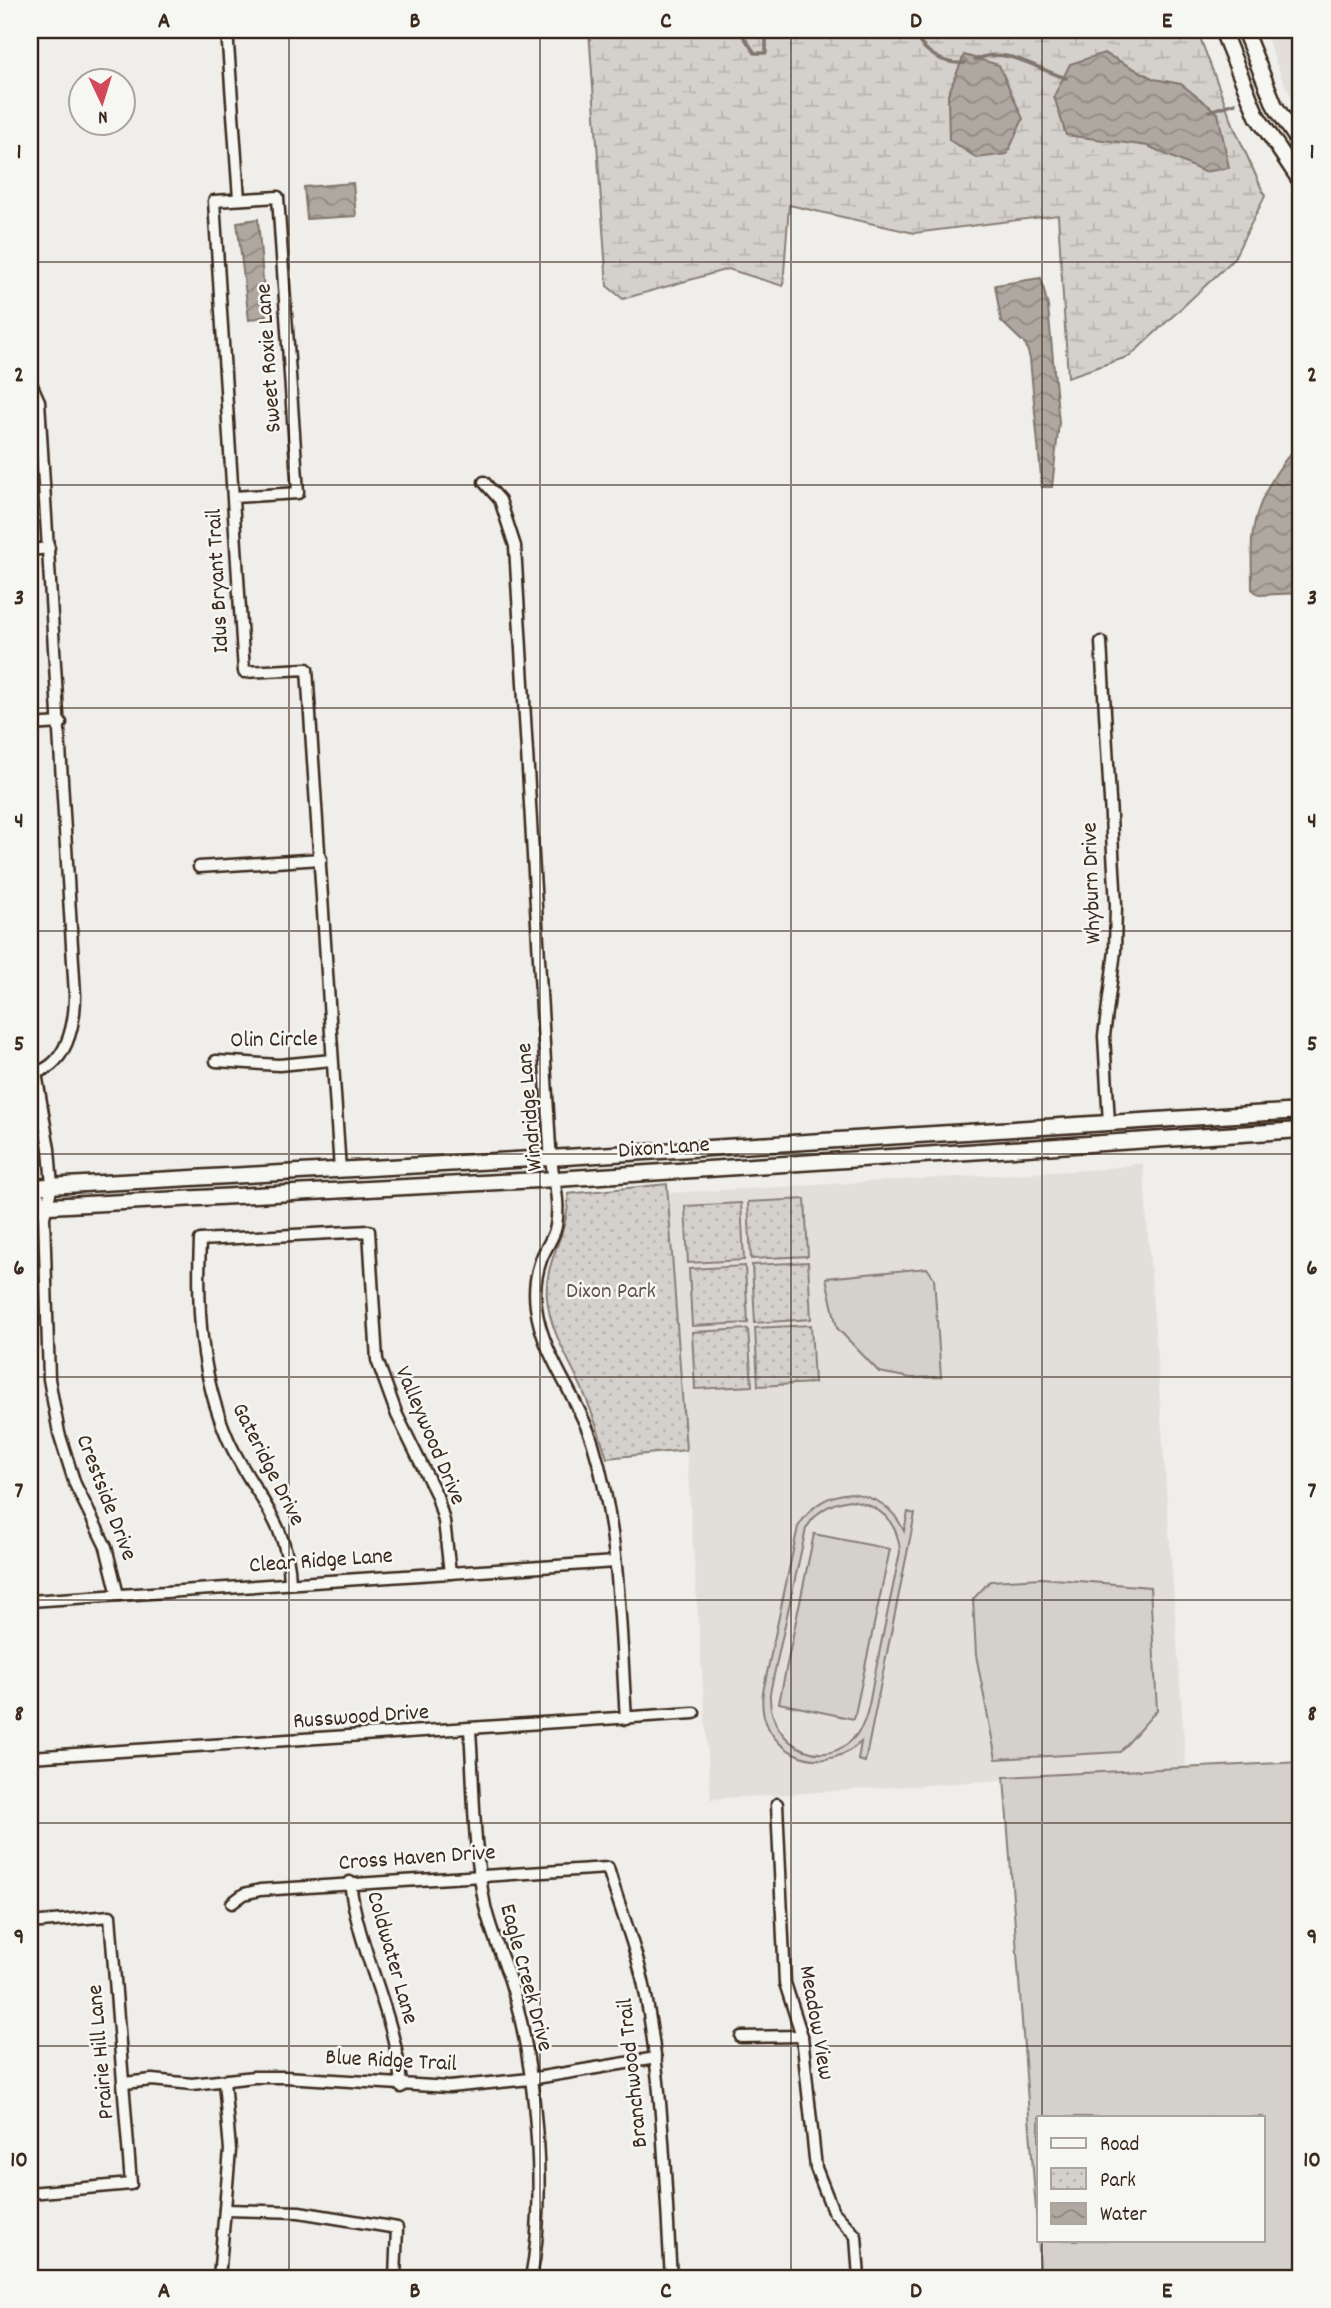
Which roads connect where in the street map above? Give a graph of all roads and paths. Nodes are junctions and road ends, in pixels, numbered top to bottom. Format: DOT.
graph roads {
  1 [pos="227,30"];
  2 [pos="1222,30"];
  3 [pos="1244,30"];
  4 [pos="1301,145"];
  5 [pos="1301,182"];
  6 [pos="239,199"];
  7 [pos="30,381"];
  8 [pos="484,482"];
  9 [pos="234,497"];
  10 [pos="49,548"];
  11 [pos="30,550"];
  12 [pos="1101,642"];
  13 [pos="61,723"];
  14 [pos="30,725"];
  15 [pos="321,859"];
  16 [pos="199,867"];
  17 [pos="332,1060"];
  18 [pos="216,1061"];
  19 [pos="33,1073"];
  20 [pos="1301,1111"];
  21 [pos="1109,1123"];
  22 [pos="1301,1130"];
  23 [pos="550,1158"];
  24 [pos="30,1159"];
  25 [pos="340,1170"];
  26 [pos="557,1179"];
  27 [pos="52,1186"];
  28 [pos="31,1187"];
  29 [pos="37,1207"];
  30 [pos="369,1231"];
  31 [pos="615,1562"];
  32 [pos="450,1573"];
  33 [pos="290,1583"];
  34 [pos="118,1595"];
  35 [pos="30,1601"];
  36 [pos="694,1713"];
  37 [pos="626,1718"];
  38 [pos="470,1730"];
  39 [pos="30,1756"];
  40 [pos="777,1804"];
  41 [pos="608,1868"];
  42 [pos="481,1874"];
  43 [pos="350,1882"];
  44 [pos="232,1903"];
  45 [pos="30,1923"];
  46 [pos="802,2036"];
  47 [pos="741,2037"];
  48 [pos="656,2058"];
  49 [pos="530,2078"];
  50 [pos="224,2081"];
  51 [pos="124,2083"];
  52 [pos="401,2087"];
  53 [pos="30,2193"];
  54 [pos="225,2210"];
  55 [pos="219,2278"];
  56 [pos="394,2278"];
  57 [pos="531,2278"];
  58 [pos="671,2278"];
  59 [pos="859,2278"];
  1 -- 6 [label="street"];
  2 -- 5 [label="main road"];
  3 -- 4 [label="main road"];
  6 -- 9 [label="street, Idus Bryant Trail"];
  6 -- 9 [label="street, Sweet Roxie Lane"];
  7 -- 10 [label="street"];
  8 -- 23 [label="street, Windridge Lane"];
  9 -- 15 [label="street, Idus Bryant Trail"];
  10 -- 11 [label="street"];
  10 -- 13 [label="street"];
  12 -- 21 [label="street, Whyburn Drive"];
  13 -- 14 [label="street"];
  13 -- 19 [label="street"];
  15 -- 16 [label="street"];
  15 -- 17 [label="street, Idus Bryant Trail"];
  17 -- 18 [label="street, Olin Circle"];
  17 -- 25 [label="street, Idus Bryant Trail"];
  19 -- 27 [label="street"];
  20 -- 21 [label="main road, Dixon Lane"];
  21 -- 23 [label="main road, Dixon Lane"];
  22 -- 26 [label="main road, Dixon Lane"];
  23 -- 25 [label="main road, Dixon Lane"];
  23 -- 26 [label="street, Windridge Lane"];
  24 -- 28 [label="street"];
  25 -- 27 [label="main road, Dixon Lane"];
  26 -- 29 [label="main road, Dixon Lane"];
  26 -- 31 [label="street, Windridge Lane"];
  27 -- 28 [label="main road, Dixon Lane"];
  27 -- 29 [label="street"];
  28 -- 29 [label="street"];
  29 -- 34 [label="street, Crestside Drive"];
  30 -- 32 [label="street, Valleywood Drive"];
  30 -- 33 [label="street, Gateridge Drive"];
  31 -- 32 [label="street, Clear Ridge Lane"];
  31 -- 37 [label="street, Windridge Lane"];
  32 -- 33 [label="street, Clear Ridge Lane"];
  33 -- 34 [label="street, Clear Ridge Lane"];
  34 -- 35 [label="street, Clear Ridge Lane"];
  36 -- 37 [label="street, Russwood Drive"];
  37 -- 38 [label="street, Russwood Drive"];
  38 -- 39 [label="street, Russwood Drive"];
  38 -- 42 [label="street, Eagle Creek Drive"];
  40 -- 46 [label="street, Meadow View"];
  41 -- 42 [label="street, Cross Haven Drive"];
  41 -- 48 [label="street, Branchwood Trail"];
  42 -- 43 [label="street, Cross Haven Drive"];
  42 -- 49 [label="street, Eagle Creek Drive"];
  43 -- 44 [label="street, Cross Haven Drive"];
  43 -- 52 [label="street, Coldwater Lane"];
  45 -- 51 [label="street, Prairie Hill Lane"];
  46 -- 47 [label="street"];
  46 -- 59 [label="street, Meadow View"];
  48 -- 49 [label="street, Blue Ridge Trail"];
  48 -- 58 [label="street, Branchwood Trail"];
  49 -- 52 [label="street, Blue Ridge Trail"];
  49 -- 57 [label="street, Eagle Creek Drive"];
  50 -- 51 [label="street, Blue Ridge Trail"];
  50 -- 52 [label="street, Blue Ridge Trail"];
  50 -- 54 [label="street"];
  51 -- 53 [label="street, Prairie Hill Lane"];
  54 -- 55 [label="street"];
  54 -- 56 [label="street"];
}
